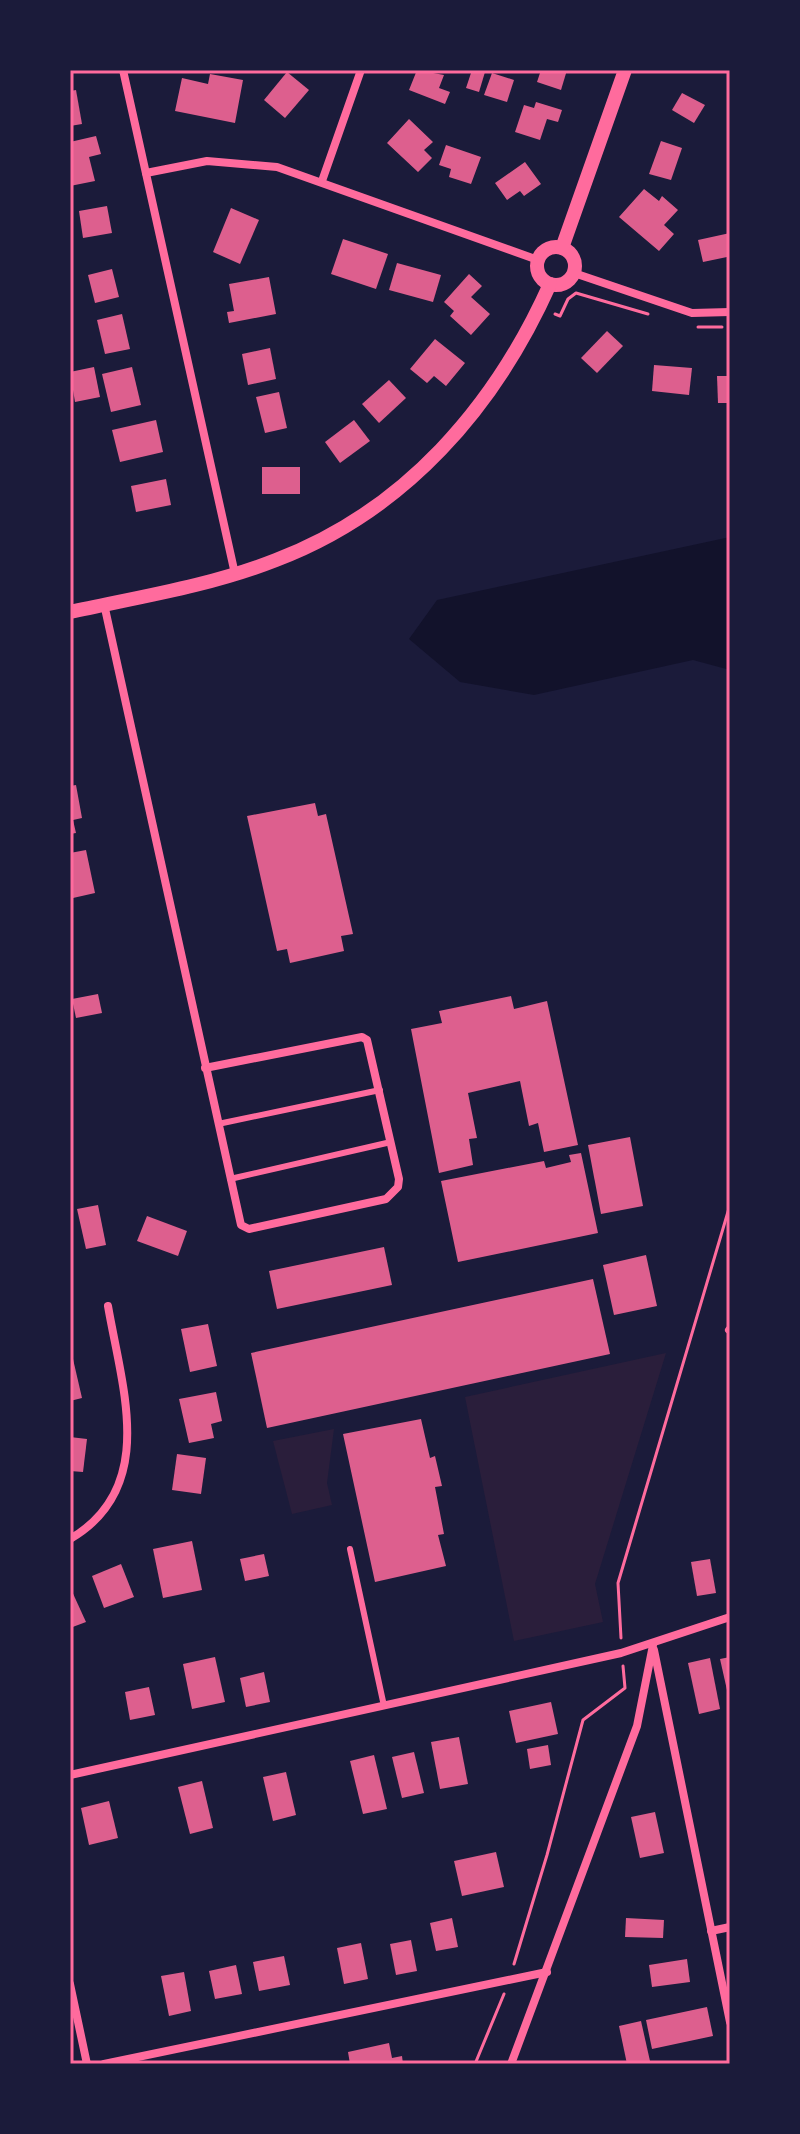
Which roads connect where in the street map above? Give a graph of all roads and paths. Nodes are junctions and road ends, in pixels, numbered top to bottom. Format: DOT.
graph roads {
  1 [pos="123,70"];
  2 [pos="361,70"];
  3 [pos="625,70"];
  4 [pos="146,173"];
  5 [pos="322,181"];
  6 [pos="562,248"];
  7 [pos="538,260"];
  8 [pos="574,273"];
  9 [pos="550,284"];
  10 [pos="551,311"];
  11 [pos="730,312"];
  12 [pos="661,317"];
  13 [pos="690,325"];
  14 [pos="730,327"];
  15 [pos="235,574"];
  16 [pos="104,604"];
  17 [pos="70,612"];
  18 [pos="205,1068"];
  19 [pos="380,1090"];
  20 [pos="218,1124"];
  21 [pos="391,1142"];
  22 [pos="230,1179"];
  23 [pos="730,1205"];
  24 [pos="108,1306"];
  25 [pos="70,1539"];
  26 [pos="350,1549"];
  27 [pos="730,1617"];
  28 [pos="653,1645"];
  29 [pos="621,1653"];
  30 [pos="384,1706"];
  31 [pos="70,1775"];
  32 [pos="730,1927"];
  33 [pos="711,1931"];
  34 [pos="547,1972"];
  35 [pos="509,1980"];
  36 [pos="70,1984"];
  37 [pos="730,2022"];
  38 [pos="87,2064"];
  39 [pos="104,2064"];
  40 [pos="475,2064"];
  41 [pos="511,2064"];
  1 -- 4 [label="street"];
  2 -- 5 [label="street"];
  3 -- 6 [label="street"];
  4 -- 5 [label="street"];
  4 -- 15 [label="street"];
  5 -- 7 [label="street"];
  6 -- 7 [label="street"];
  6 -- 8 [label="street"];
  7 -- 9 [label="street"];
  8 -- 9 [label="street"];
  8 -- 11 [label="street"];
  9 -- 15 [label="street"];
  10 -- 12 [label="path"];
  13 -- 14 [label="path"];
  15 -- 16 [label="street"];
  16 -- 17 [label="street"];
  16 -- 18 [label="street"];
  18 -- 19 [label="street"];
  18 -- 20 [label="street"];
  19 -- 20 [label="lane"];
  19 -- 21 [label="street"];
  20 -- 22 [label="street"];
  21 -- 22 [label="lane"];
  21 -- 22 [label="street"];
  23 -- 29 [label="path"];
  24 -- 25 [label="street"];
  26 -- 30 [label="lane"];
  27 -- 28 [label="street"];
  28 -- 29 [label="street"];
  28 -- 33 [label="street"];
  28 -- 34 [label="street"];
  29 -- 30 [label="street"];
  29 -- 35 [label="path"];
  30 -- 31 [label="street"];
  32 -- 33 [label="street"];
  33 -- 37 [label="street"];
  34 -- 35 [label="street"];
  34 -- 41 [label="street"];
  35 -- 39 [label="street"];
  35 -- 40 [label="path"];
  36 -- 38 [label="street"];
}
